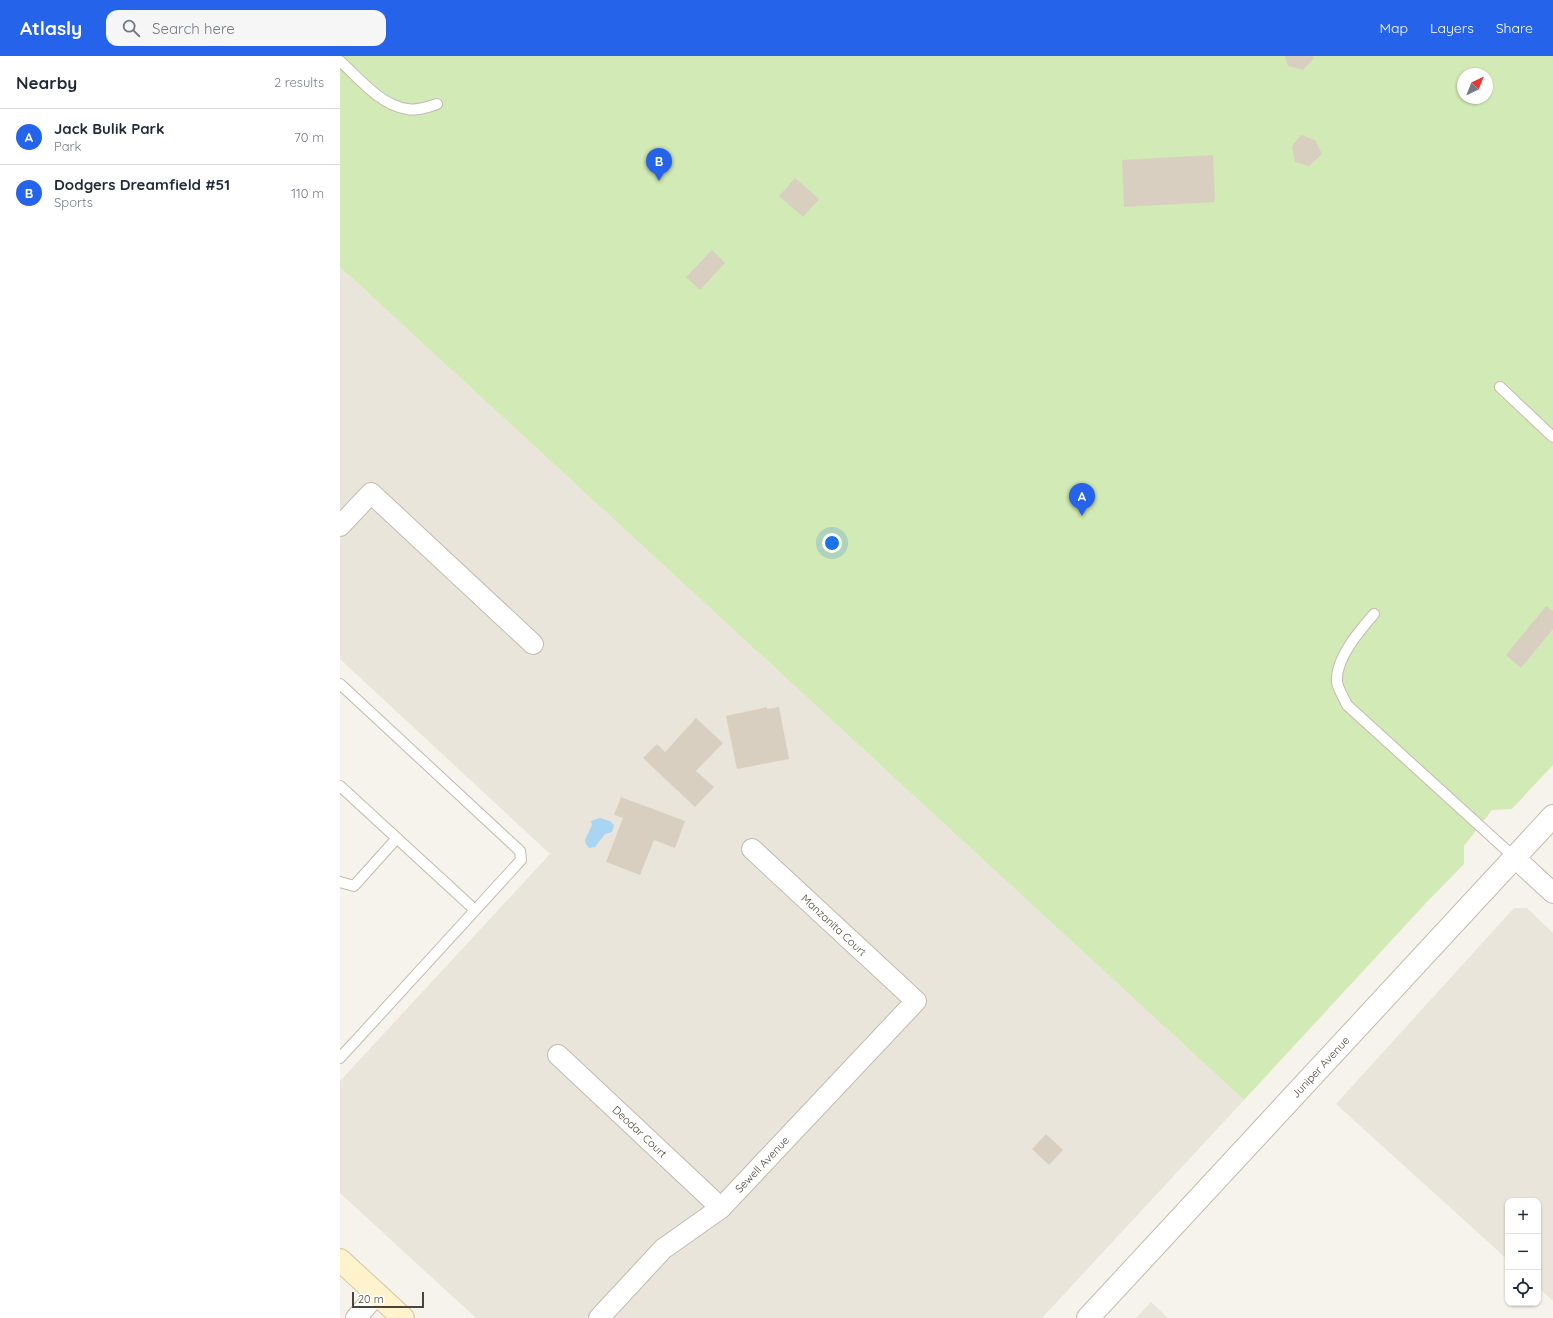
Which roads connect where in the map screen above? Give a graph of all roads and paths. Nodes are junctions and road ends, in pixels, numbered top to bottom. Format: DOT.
graph roads {
  1 [pos="340,61"];
  2 [pos="437,104"];
  3 [pos="1500,387"];
  4 [pos="1553,437"];
  5 [pos="340,526"];
  6 [pos="1374,614"];
  7 [pos="533,644"];
  8 [pos="340,684"];
  9 [pos="340,786"];
  10 [pos="1553,816"];
  11 [pos="397,838"];
  12 [pos="752,849"];
  13 [pos="1514,857"];
  14 [pos="340,882"];
  15 [pos="1553,893"];
  16 [pos="475,910"];
  17 [pos="916,1001"];
  18 [pos="558,1055"];
  19 [pos="340,1058"];
  20 [pos="721,1208"];
  21 [pos="340,1260"];
  22 [pos="377,1294"];
  23 [pos="356,1318"];
  24 [pos="403,1318"];
  25 [pos="599,1318"];
  26 [pos="1088,1318"];
  1 -- 2 [label="lane"];
  3 -- 4 [label="lane"];
  5 -- 7 [label="street"];
  6 -- 13 [label="lane"];
  8 -- 16 [label="lane"];
  9 -- 11 [label="lane"];
  10 -- 13 [label="street, Juniper Avenue"];
  11 -- 14 [label="lane"];
  11 -- 16 [label="lane"];
  12 -- 17 [label="street, Manzanita Court"];
  13 -- 15 [label="street"];
  13 -- 26 [label="street, Juniper Avenue"];
  16 -- 19 [label="lane"];
  17 -- 20 [label="street, Sewell Avenue"];
  18 -- 20 [label="street, Deodar Court"];
  20 -- 25 [label="street, Sewell Avenue"];
  21 -- 22 [label="main road"];
  22 -- 23 [label="street"];
  22 -- 24 [label="main road"];
}
